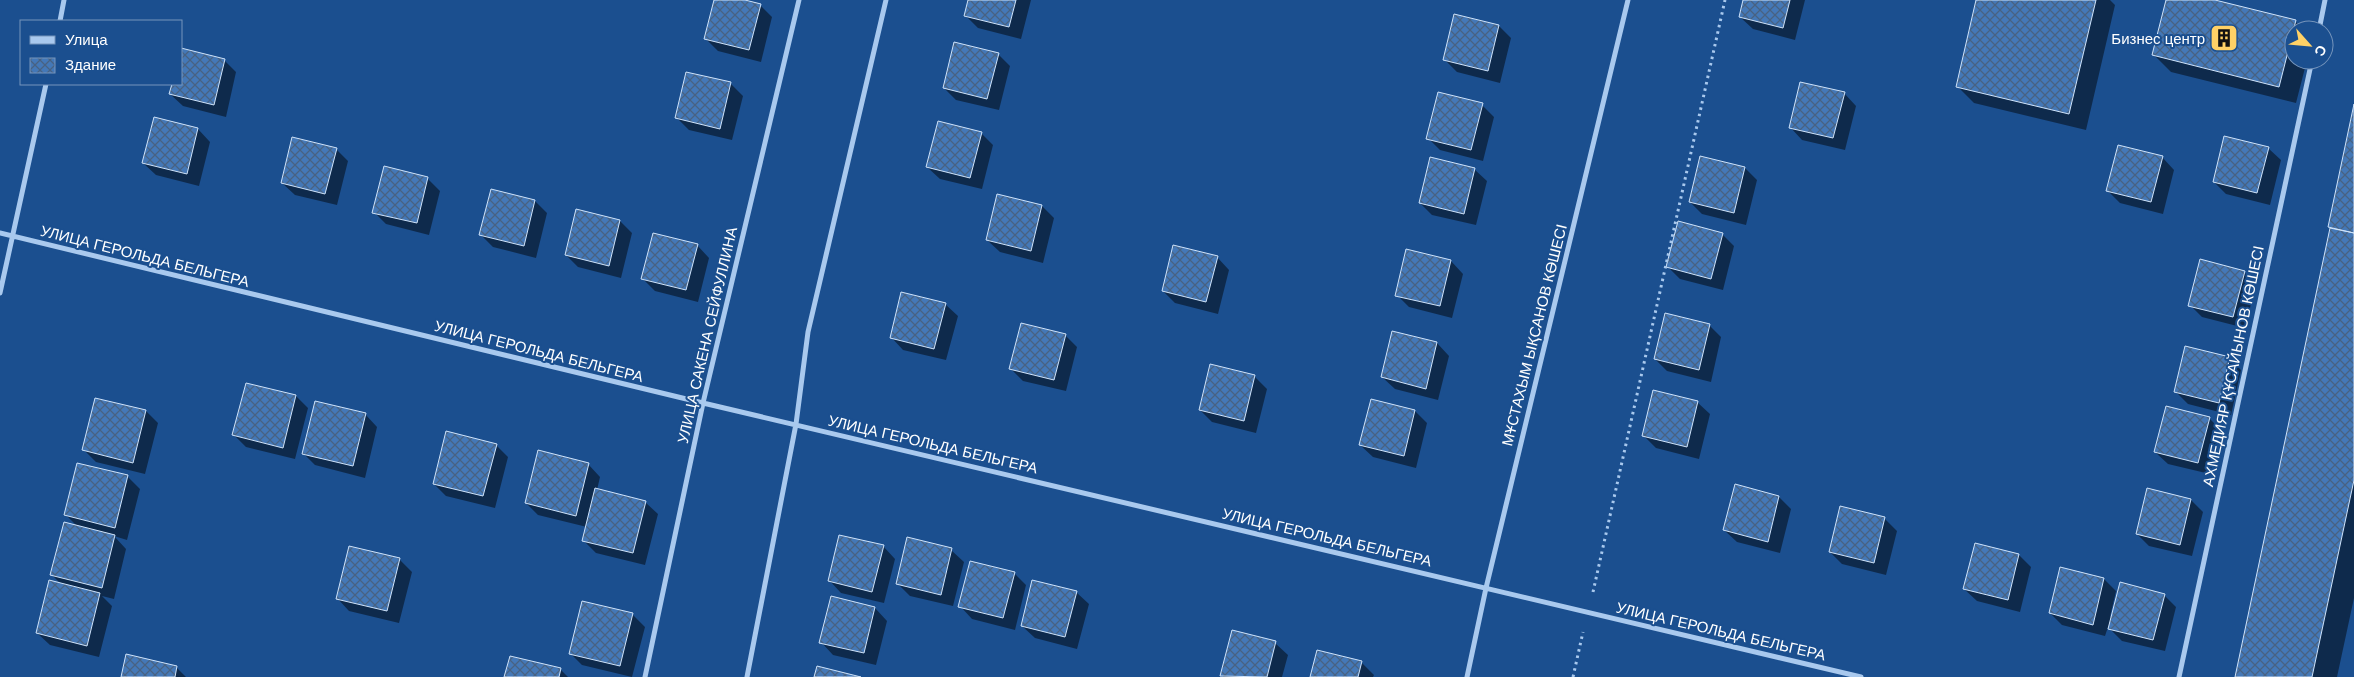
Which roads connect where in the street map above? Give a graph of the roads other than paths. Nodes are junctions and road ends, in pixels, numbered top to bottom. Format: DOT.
graph roads {
  1 [pos="64,0"];
  2 [pos="799,0"];
  3 [pos="886,0"];
  4 [pos="1628,0"];
  5 [pos="2325,0"];
  6 [pos="60,20"];
  7 [pos="2320,20"];
  8 [pos="2310,70"];
  9 [pos="46,85"];
  10 [pos="0,233"];
  11 [pos="14,237"];
  12 [pos="0,293"];
  13 [pos="703,403"];
  14 [pos="796,424"];
  15 [pos="1486,588"];
  16 [pos="645,677"];
  17 [pos="746,677"];
  18 [pos="1467,677"];
  19 [pos="1861,677"];
  20 [pos="2179,677"];
  1 -- 6 [label="street"];
  2 -- 13 [label="street, УЛИЦА САКЕНА СЕЙФУЛЛИНА"];
  3 -- 14 [label="street"];
  4 -- 15 [label="street, МҰСТАХЫМ ЫҚСАНОВ КӨШЕСІ"];
  5 -- 7 [label="street"];
  8 -- 20 [label="street, АХМЕДИЯР ҚҰСАЙЫНОВ КӨШЕСІ"];
  9 -- 11 [label="street"];
  10 -- 11 [label="street, УЛИЦА ГЕРОЛЬДА БЕЛЬГЕРА"];
  11 -- 12 [label="street"];
  11 -- 13 [label="street, УЛИЦА ГЕРОЛЬДА БЕЛЬГЕРА"];
  13 -- 14 [label="street, УЛИЦА ГЕРОЛЬДА БЕЛЬГЕРА"];
  13 -- 16 [label="street, УЛИЦА САКЕНА СЕЙФУЛЛИНА"];
  14 -- 15 [label="street, УЛИЦА ГЕРОЛЬДА БЕЛЬГЕРА"];
  14 -- 17 [label="street"];
  15 -- 18 [label="street, МҰСТАХЫМ ЫҚСАНОВ КӨШЕСІ"];
  15 -- 19 [label="street, УЛИЦА ГЕРОЛЬДА БЕЛЬГЕРА"];
}
